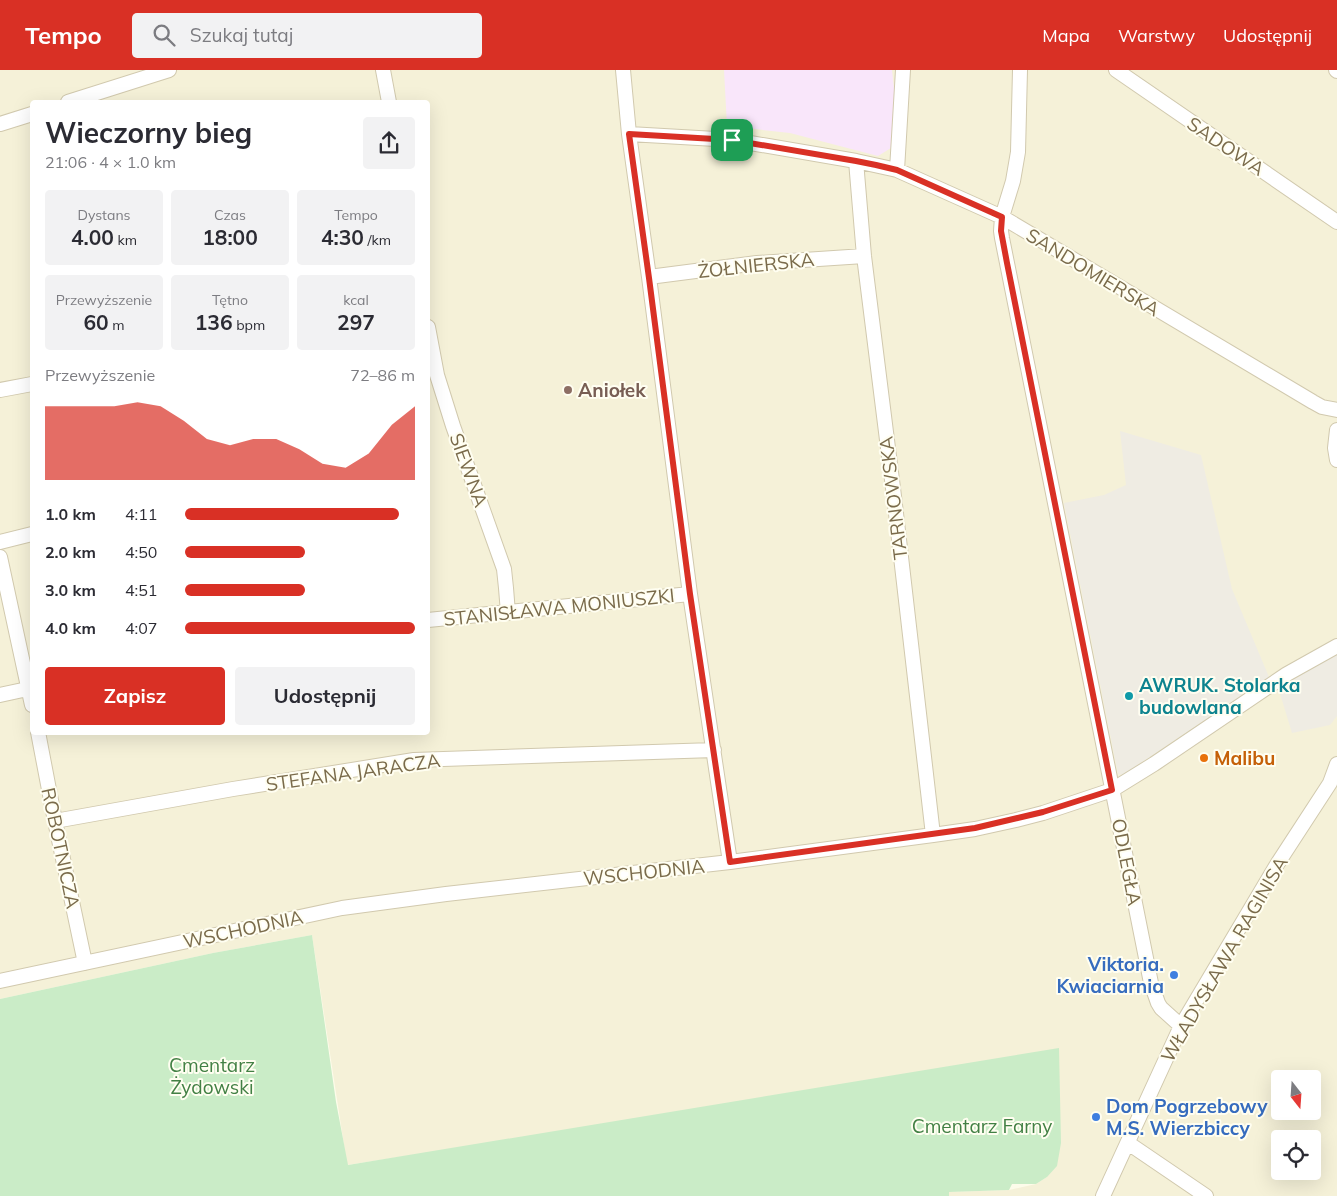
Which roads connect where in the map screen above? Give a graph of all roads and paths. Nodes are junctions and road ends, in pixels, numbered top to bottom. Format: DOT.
graph roads {
  1 [pos="169,70"];
  2 [pos="383,70"];
  3 [pos="622,70"];
  4 [pos="903,70"];
  5 [pos="1020,70"];
  6 [pos="1116,70"];
  7 [pos="74,100"];
  8 [pos="389,100"];
  9 [pos="30,115"];
  10 [pos="0,124"];
  11 [pos="629,134"];
  12 [pos="856,161"];
  13 [pos="897,170"];
  14 [pos="1002,217"];
  15 [pos="1337,222"];
  16 [pos="864,256"];
  17 [pos="649,278"];
  18 [pos="430,337"];
  19 [pos="30,384"];
  20 [pos="0,390"];
  21 [pos="1330,408"];
  22 [pos="1337,430"];
  23 [pos="1337,460"];
  24 [pos="30,534"];
  25 [pos="0,542"];
  26 [pos="0,557"];
  27 [pos="690,594"];
  28 [pos="508,613"];
  29 [pos="430,620"];
  30 [pos="1337,646"];
  31 [pos="30,684"];
  32 [pos="30,688"];
  33 [pos="0,695"];
  34 [pos="39,735"];
  35 [pos="714,750"];
  36 [pos="1337,764"];
  37 [pos="1333,779"];
  38 [pos="1112,790"];
  39 [pos="55,821"];
  40 [pos="932,835"];
  41 [pos="730,862"];
  42 [pos="85,963"];
  43 [pos="0,981"];
  44 [pos="1181,1026"];
  45 [pos="1128,1143"];
  46 [pos="1202,1192"];
  47 [pos="1103,1196"];
  1 -- 7 [label="street"];
  2 -- 8 [label="street"];
  3 -- 11 [label="street"];
  4 -- 13 [label="street"];
  5 -- 14 [label="street, ODLEGŁA"];
  6 -- 15 [label="street, SADOWA"];
  9 -- 10 [label="street"];
  11 -- 12 [label="street, SANDOMIERSKA"];
  11 -- 17 [label="street"];
  12 -- 13 [label="street, SANDOMIERSKA"];
  12 -- 16 [label="street, TARNOWSKA"];
  13 -- 14 [label="street, SANDOMIERSKA"];
  14 -- 21 [label="street, SANDOMIERSKA"];
  14 -- 38 [label="street, ODLEGŁA"];
  16 -- 17 [label="street, ŻOŁNIERSKA"];
  16 -- 40 [label="street, TARNOWSKA"];
  17 -- 27 [label="street"];
  18 -- 28 [label="street, SIEWNA"];
  19 -- 20 [label="street"];
  22 -- 23 [label="street"];
  24 -- 25 [label="street"];
  26 -- 31 [label="street"];
  27 -- 28 [label="street, STANISŁAWA MONIUSZKI"];
  27 -- 35 [label="street"];
  28 -- 29 [label="street, STANISŁAWA MONIUSZKI"];
  30 -- 38 [label="street, WSCHODNIA"];
  32 -- 33 [label="street"];
  34 -- 39 [label="street, ROBOTNICZA"];
  35 -- 39 [label="street, STEFANA JARACZA"];
  35 -- 41 [label="street"];
  36 -- 37 [label="street, WŁADYSŁAWA RAGINISA"];
  37 -- 44 [label="street, WŁADYSŁAWA RAGINISA"];
  38 -- 40 [label="street, WSCHODNIA"];
  38 -- 44 [label="street, ODLEGŁA"];
  39 -- 42 [label="street, ROBOTNICZA"];
  40 -- 41 [label="street, WSCHODNIA"];
  41 -- 42 [label="street, WSCHODNIA"];
  42 -- 43 [label="street, WSCHODNIA"];
  44 -- 45 [label="street, WŁADYSŁAWA RAGINISA"];
  45 -- 46 [label="street"];
  45 -- 47 [label="street, WŁADYSŁAWA RAGINISA"];
}
